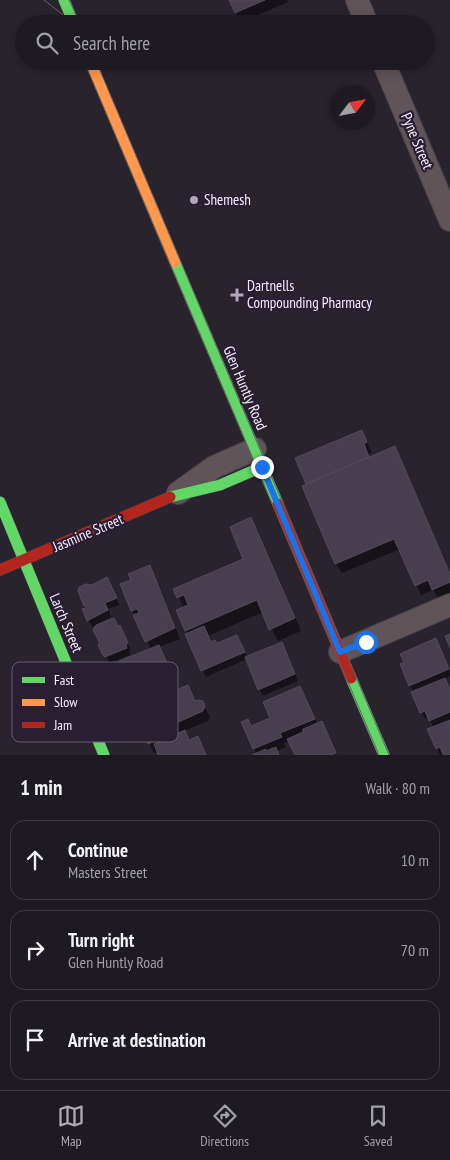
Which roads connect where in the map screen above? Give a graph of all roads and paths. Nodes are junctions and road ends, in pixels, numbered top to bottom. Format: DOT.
graph roads {
  1 [pos="64,0"];
  2 [pos="357,0"];
  3 [pos="70,15"];
  4 [pos="363,15"];
  5 [pos="94,70"];
  6 [pos="387,70"];
  7 [pos="450,220"];
  8 [pos="258,458"];
  9 [pos="175,495"];
  10 [pos="0,502"];
  11 [pos="24,560"];
  12 [pos="0,570"];
  13 [pos="450,605"];
  14 [pos="340,652"];
  15 [pos="66,662"];
  16 [pos="99,742"];
  17 [pos="104,755"];
  18 [pos="384,755"];
  1 -- 3 [label="street"];
  2 -- 4 [label="street"];
  5 -- 8 [label="street, Glen Huntly Road"];
  6 -- 7 [label="street, Pyne Street"];
  8 -- 9 [label="street, Jasmine Street"];
  8 -- 14 [label="street, Glen Huntly Road"];
  9 -- 11 [label="street, Jasmine Street"];
  10 -- 11 [label="street, Larch Street"];
  11 -- 12 [label="street, Jasmine Street"];
  11 -- 15 [label="street, Larch Street"];
  13 -- 14 [label="street"];
  14 -- 18 [label="street, Glen Huntly Road"];
  16 -- 17 [label="street, Larch Street"];
}
